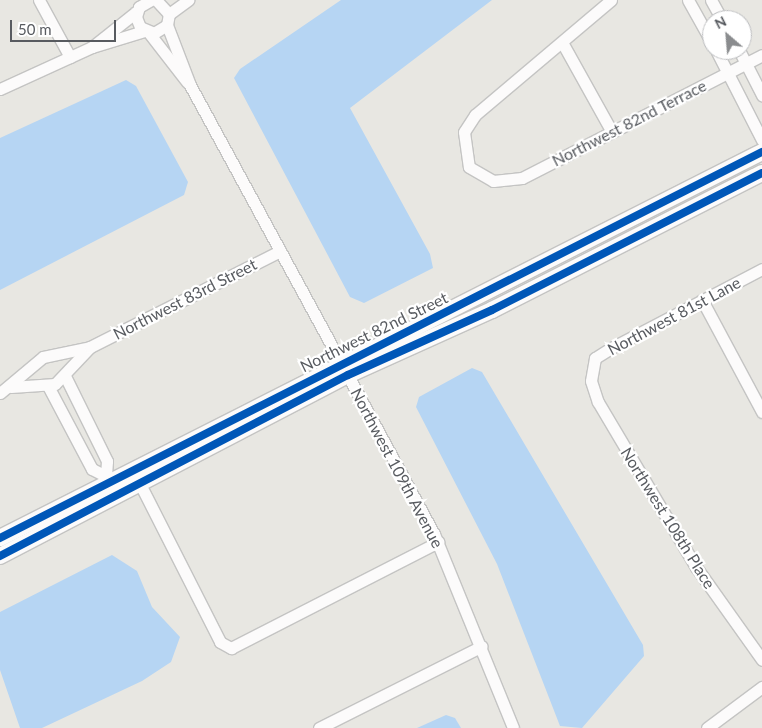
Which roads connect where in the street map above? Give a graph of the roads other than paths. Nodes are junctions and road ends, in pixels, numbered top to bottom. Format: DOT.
graph roads {
  1 [pos="39,0"];
  2 [pos="158,0"];
  3 [pos="188,0"];
  4 [pos="612,0"];
  5 [pos="688,0"];
  6 [pos="137,6"];
  7 [pos="168,20"];
  8 [pos="702,25"];
  9 [pos="146,32"];
  10 [pos="563,44"];
  11 [pos="92,47"];
  12 [pos="762,55"];
  13 [pos="70,57"];
  14 [pos="721,60"];
  15 [pos="744,60"];
  16 [pos="746,63"];
  17 [pos="728,72"];
  18 [pos="190,85"];
  19 [pos="0,89"];
  20 [pos="762,95"];
  21 [pos="612,132"];
  22 [pos="762,140"];
  23 [pos="762,152"];
  24 [pos="762,173"];
  25 [pos="280,251"];
  26 [pos="762,269"];
  27 [pos="702,300"];
  28 [pos="90,347"];
  29 [pos="591,368"];
  30 [pos="344,369"];
  31 [pos="65,376"];
  32 [pos="48,386"];
  33 [pos="5,390"];
  34 [pos="762,412"];
  35 [pos="140,484"];
  36 [pos="110,485"];
  37 [pos="0,538"];
  38 [pos="438,542"];
  39 [pos="0,556"];
  40 [pos="482,646"];
  41 [pos="762,660"];
  42 [pos="762,686"];
  43 [pos="319,728"];
  44 [pos="513,728"];
  45 [pos="707,728"];
  1 -- 13 [label="street"];
  2 -- 6 [label="street"];
  2 -- 7 [label="street, Northwest 109th Avenue"];
  3 -- 7 [label="street"];
  4 -- 10 [label="street"];
  5 -- 8 [label="street"];
  6 -- 9 [label="street, Northwest 109th Avenue"];
  6 -- 11 [label="street"];
  7 -- 9 [label="street"];
  7 -- 18 [label="street, Northwest 109th Avenue"];
  9 -- 11 [label="street"];
  9 -- 18 [label="street, Northwest 109th Avenue"];
  10 -- 21 [label="street"];
  10 -- 21 [label="street, Northwest 82nd Terrace"];
  11 -- 13 [label="street"];
  12 -- 16 [label="street, Northwest 82nd Terrace"];
  13 -- 19 [label="street"];
  14 -- 17 [label="street"];
  15 -- 16 [label="street"];
  16 -- 17 [label="street, Northwest 82nd Terrace"];
  16 -- 20 [label="street"];
  17 -- 21 [label="street, Northwest 82nd Terrace"];
  17 -- 22 [label="street"];
  18 -- 25 [label="street, Northwest 109th Avenue"];
  23 -- 30 [label="street, Northwest 82nd Street"];
  24 -- 30 [label="street, Northwest 82nd Street"];
  25 -- 28 [label="street, Northwest 83rd Street"];
  25 -- 30 [label="street, Northwest 109th Avenue"];
  26 -- 27 [label="street, Northwest 81st Lane"];
  27 -- 29 [label="street, Northwest 81st Lane"];
  27 -- 34 [label="street"];
  28 -- 31 [label="street, Northwest 83rd Street"];
  28 -- 33 [label="street, Northwest 83rd Street"];
  29 -- 41 [label="street, Northwest 108th Place"];
  30 -- 35 [label="street, Northwest 82nd Street"];
  30 -- 36 [label="street, Northwest 82nd Street"];
  30 -- 38 [label="street, Northwest 109th Avenue"];
  31 -- 32 [label="street, Northwest 83rd Street"];
  31 -- 36 [label="street"];
  32 -- 33 [label="street, Northwest 83rd Street"];
  32 -- 36 [label="street"];
  35 -- 36 [label="street, Northwest 82nd Street"];
  35 -- 38 [label="street"];
  36 -- 37 [label="street, Northwest 82nd Street"];
  36 -- 39 [label="street, Northwest 82nd Street"];
  38 -- 40 [label="street, Northwest 109th Avenue"];
  40 -- 43 [label="street"];
  40 -- 44 [label="street, Northwest 109th Avenue"];
  42 -- 45 [label="street"];
}
